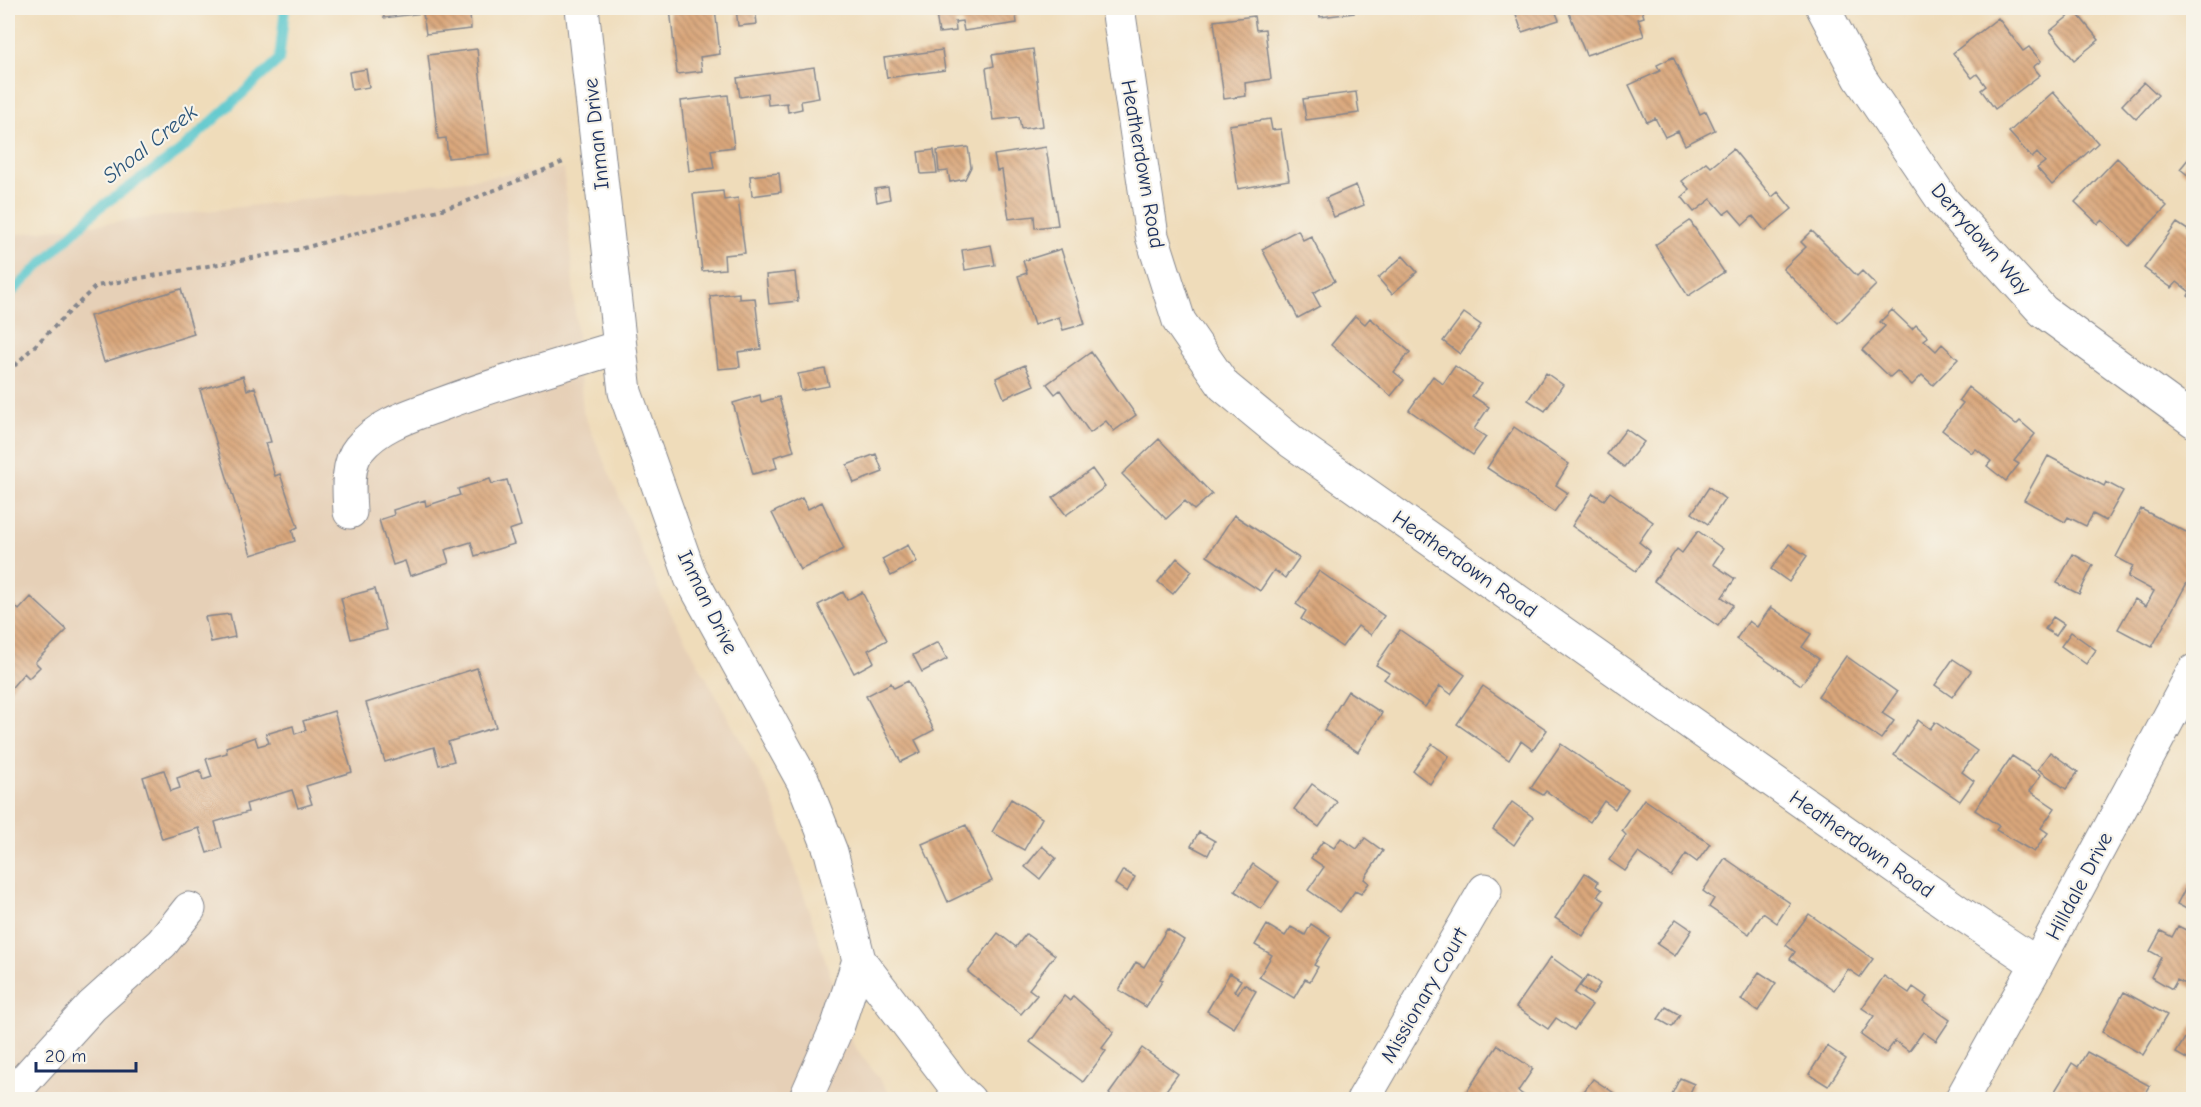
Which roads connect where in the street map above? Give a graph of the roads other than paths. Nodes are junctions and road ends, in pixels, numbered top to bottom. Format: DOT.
graph roads {
  1 [pos="582,8"];
  2 [pos="1118,8"];
  3 [pos="1823,8"];
  4 [pos="620,347"];
  5 [pos="2193,421"];
  6 [pos="350,512"];
  7 [pos="2193,671"];
  8 [pos="1485,890"];
  9 [pos="189,909"];
  10 [pos="859,960"];
  11 [pos="2037,964"];
  12 [pos="11,1094"];
  13 [pos="805,1100"];
  14 [pos="969,1100"];
  15 [pos="1363,1100"];
  16 [pos="1961,1100"];
  1 -- 4 [label="street, Inman Drive"];
  2 -- 11 [label="street, Heatherdown Road"];
  3 -- 5 [label="street, Derrydown Way"];
  4 -- 6 [label="street"];
  4 -- 10 [label="street, Inman Drive"];
  7 -- 11 [label="street, Hilldale Drive"];
  8 -- 15 [label="street, Missionary Court"];
  9 -- 12 [label="street"];
  10 -- 13 [label="street"];
  10 -- 14 [label="street"];
  11 -- 16 [label="street, Hilldale Drive"];
}
